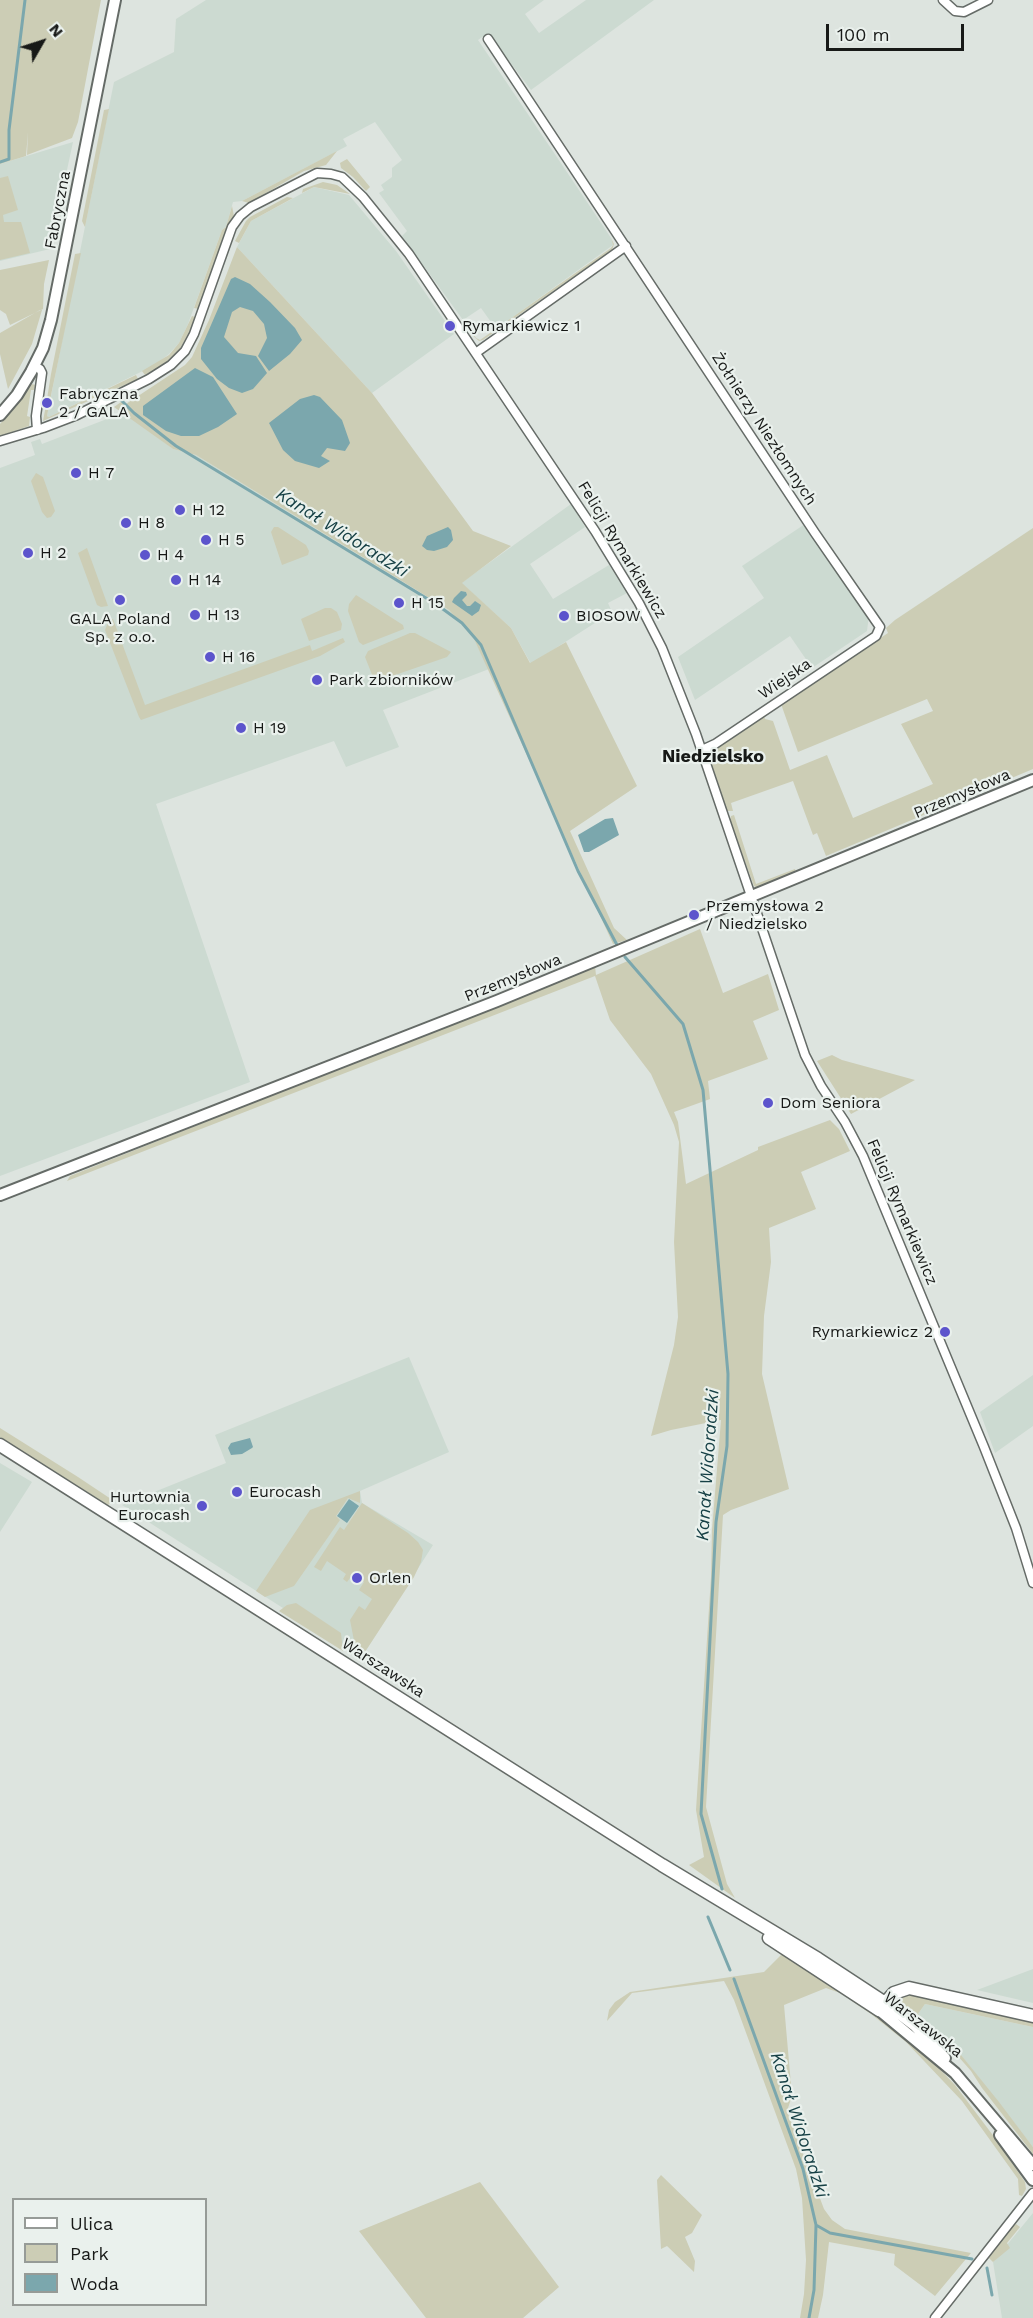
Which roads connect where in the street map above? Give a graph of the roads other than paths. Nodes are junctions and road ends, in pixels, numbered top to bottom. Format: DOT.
graph roads {
  1 [pos="116,0"];
  2 [pos="943,0"];
  3 [pos="988,0"];
  4 [pos="488,39"];
  5 [pos="626,246"];
  6 [pos="477,352"];
  7 [pos="34,366"];
  8 [pos="0,415"];
  9 [pos="37,430"];
  10 [pos="0,441"];
  11 [pos="880,627"];
  12 [pos="702,750"];
  13 [pos="1033,780"];
  14 [pos="752,897"];
  15 [pos="0,1195"];
  16 [pos="0,1445"];
  17 [pos="1033,1583"];
  18 [pos="882,2007"];
  19 [pos="1033,2016"];
  20 [pos="987,2111"];
  21 [pos="1033,2165"];
  22 [pos="1033,2180"];
  23 [pos="1033,2193"];
  24 [pos="935,2318"];
  1 -- 7 [label="street, Fabryczna"];
  2 -- 3 [label="street"];
  4 -- 5 [label="street, Żołnierzy Niezłomnych"];
  5 -- 6 [label="street"];
  5 -- 11 [label="street, Żołnierzy Niezłomnych"];
  6 -- 9 [label="street, Felicji Rymarkiewicz"];
  6 -- 12 [label="street, Felicji Rymarkiewicz"];
  7 -- 8 [label="street, Fabryczna"];
  7 -- 9 [label="street"];
  9 -- 10 [label="street, Felicji Rymarkiewicz"];
  11 -- 12 [label="street, Wiejska"];
  12 -- 14 [label="street, Felicji Rymarkiewicz"];
  13 -- 14 [label="street, Przemysłowa"];
  14 -- 15 [label="street, Przemysłowa"];
  14 -- 17 [label="street, Felicji Rymarkiewicz"];
  16 -- 18 [label="main road, Warszawska"];
  18 -- 19 [label="main road"];
  18 -- 20 [label="street, Warszawska"];
  20 -- 21 [label="street"];
  20 -- 22 [label="street"];
  23 -- 24 [label="street"];
}
